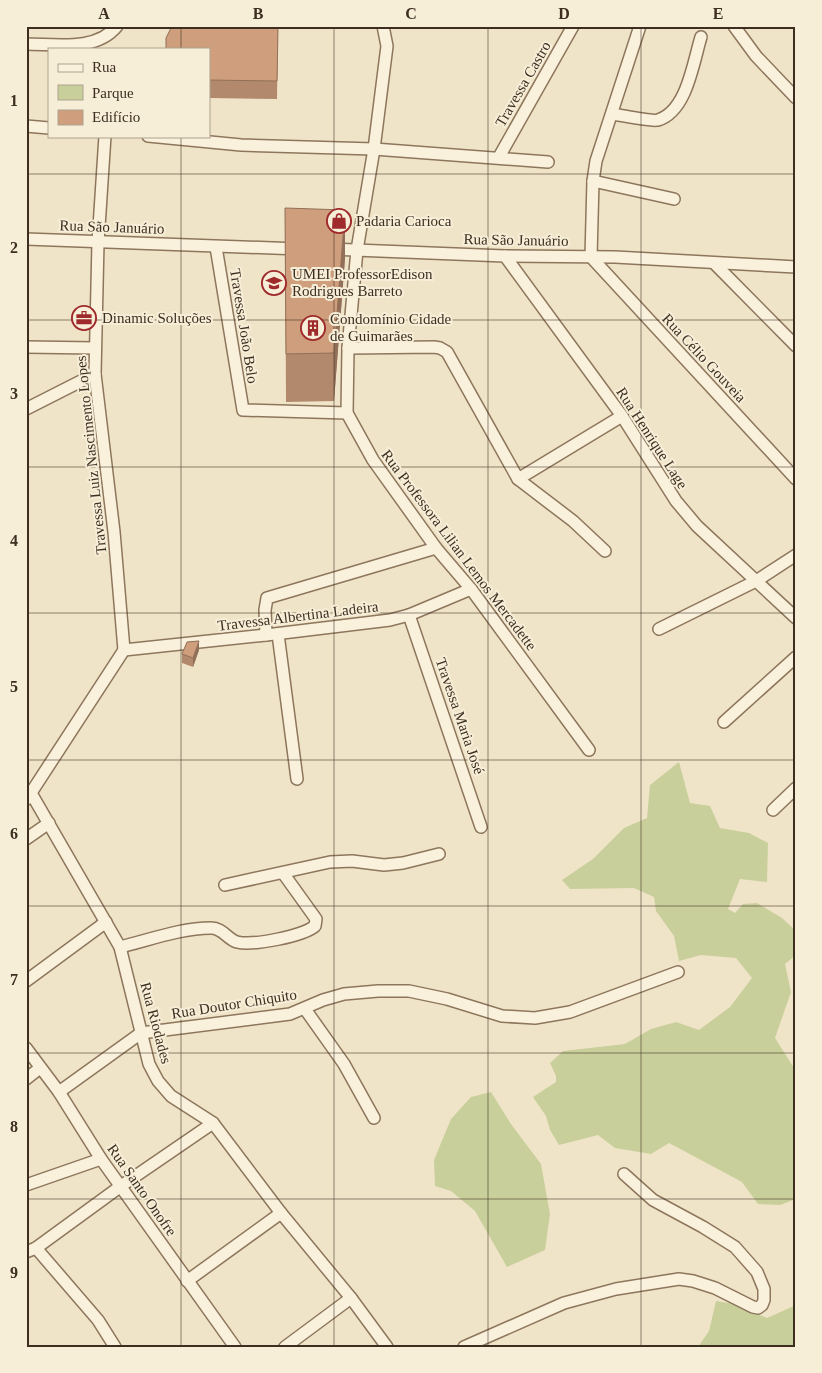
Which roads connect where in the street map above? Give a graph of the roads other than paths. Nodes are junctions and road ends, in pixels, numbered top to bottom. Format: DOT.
graph roads {
  1 [pos="117,26"];
  2 [pos="383,26"];
  3 [pos="573,26"];
  4 [pos="640,26"];
  5 [pos="734,26"];
  6 [pos="701,37"];
  7 [pos="26,44"];
  8 [pos="796,98"];
  9 [pos="612,114"];
  10 [pos="26,126"];
  11 [pos="48,128"];
  12 [pos="105,138"];
  13 [pos="169,138"];
  14 [pos="374,149"];
  15 [pos="499,157"];
  16 [pos="548,162"];
  17 [pos="592,181"];
  18 [pos="674,199"];
  19 [pos="26,239"];
  20 [pos="98,242"];
  21 [pos="216,247"];
  22 [pos="357,250"];
  23 [pos="505,256"];
  24 [pos="591,257"];
  25 [pos="714,263"];
  26 [pos="796,267"];
  27 [pos="796,346"];
  28 [pos="26,347"];
  29 [pos="95,348"];
  30 [pos="348,348"];
  31 [pos="95,374"];
  32 [pos="26,408"];
  33 [pos="347,413"];
  34 [pos="622,416"];
  35 [pos="518,479"];
  36 [pos="796,479"];
  37 [pos="436,548"];
  38 [pos="605,551"];
  39 [pos="796,555"];
  40 [pos="756,581"];
  41 [pos="470,589"];
  42 [pos="409,615"];
  43 [pos="796,618"];
  44 [pos="658,630"];
  45 [pos="272,635"];
  46 [pos="124,650"];
  47 [pos="796,657"];
  48 [pos="724,722"];
  49 [pos="588,750"];
  50 [pos="297,779"];
  51 [pos="796,788"];
  52 [pos="28,796"];
  53 [pos="773,810"];
  54 [pos="49,823"];
  55 [pos="482,827"];
  56 [pos="26,839"];
  57 [pos="439,854"];
  58 [pos="283,872"];
  59 [pos="225,885"];
  60 [pos="106,922"];
  61 [pos="120,947"];
  62 [pos="678,972"];
  63 [pos="26,981"];
  64 [pos="305,1009"];
  65 [pos="141,1033"];
  66 [pos="26,1048"];
  67 [pos="40,1068"];
  68 [pos="26,1079"];
  69 [pos="59,1092"];
  70 [pos="374,1118"];
  71 [pos="214,1122"];
  72 [pos="101,1159"];
  73 [pos="624,1174"];
  74 [pos="26,1185"];
  75 [pos="121,1186"];
  76 [pos="281,1213"];
  77 [pos="31,1250"];
  78 [pos="187,1281"];
  79 [pos="351,1298"];
  80 [pos="115,1347"];
  81 [pos="235,1347"];
  82 [pos="285,1347"];
  83 [pos="387,1347"];
  84 [pos="464,1347"];
  1 -- 7 [label="street"];
  2 -- 14 [label="street, Rua Professora Lilian Lemos Mercadette"];
  3 -- 15 [label="street, Travessa Castro"];
  4 -- 9 [label="street"];
  5 -- 8 [label="street"];
  6 -- 9 [label="street"];
  9 -- 17 [label="street"];
  10 -- 11 [label="street"];
  12 -- 20 [label="street, Travessa Luiz Nascimento Lopes"];
  13 -- 14 [label="street"];
  14 -- 15 [label="street"];
  14 -- 22 [label="street, Rua Professora Lilian Lemos Mercadette"];
  15 -- 16 [label="street"];
  17 -- 18 [label="street"];
  17 -- 24 [label="street"];
  19 -- 20 [label="street, Rua São Januário"];
  20 -- 21 [label="street, Rua São Januário"];
  20 -- 29 [label="street, Travessa Luiz Nascimento Lopes"];
  21 -- 22 [label="street, Rua São Januário"];
  21 -- 33 [label="street, Travessa João Belo"];
  22 -- 23 [label="street, Rua São Januário"];
  22 -- 30 [label="street, Rua Professora Lilian Lemos Mercadette"];
  23 -- 24 [label="street, Rua São Januário"];
  23 -- 34 [label="street, Rua Henrique Lage"];
  24 -- 25 [label="street, Rua São Januário"];
  24 -- 36 [label="street, Rua Célio Gouveia"];
  25 -- 26 [label="street, Rua São Januário"];
  25 -- 27 [label="street"];
  28 -- 29 [label="street"];
  29 -- 31 [label="street, Travessa Luiz Nascimento Lopes"];
  30 -- 33 [label="street, Rua Professora Lilian Lemos Mercadette"];
  30 -- 35 [label="street"];
  31 -- 32 [label="street"];
  31 -- 46 [label="street, Travessa Luiz Nascimento Lopes"];
  33 -- 37 [label="street, Rua Professora Lilian Lemos Mercadette"];
  34 -- 35 [label="street"];
  34 -- 40 [label="street, Rua Henrique Lage"];
  35 -- 38 [label="street"];
  37 -- 41 [label="street, Rua Professora Lilian Lemos Mercadette"];
  37 -- 45 [label="street"];
  39 -- 40 [label="street"];
  40 -- 43 [label="street, Rua Henrique Lage"];
  40 -- 44 [label="street"];
  41 -- 42 [label="street, Travessa Albertina Ladeira"];
  41 -- 49 [label="street, Rua Professora Lilian Lemos Mercadette"];
  42 -- 45 [label="street, Travessa Albertina Ladeira"];
  42 -- 55 [label="street, Travessa Maria José"];
  45 -- 46 [label="street, Travessa Albertina Ladeira"];
  45 -- 50 [label="street"];
  46 -- 52 [label="street"];
  47 -- 48 [label="street"];
  51 -- 53 [label="street"];
  52 -- 54 [label="street, Rua Riodades"];
  54 -- 56 [label="street"];
  54 -- 60 [label="street, Rua Riodades"];
  57 -- 58 [label="street"];
  58 -- 59 [label="street"];
  58 -- 61 [label="street"];
  60 -- 61 [label="street, Rua Riodades"];
  60 -- 63 [label="street"];
  61 -- 65 [label="street, Rua Riodades"];
  62 -- 64 [label="street, Rua Doutor Chiquito"];
  64 -- 65 [label="street, Rua Doutor Chiquito"];
  64 -- 70 [label="street"];
  65 -- 69 [label="street"];
  65 -- 71 [label="street, Rua Riodades"];
  66 -- 67 [label="street, Rua Santo Onofre"];
  67 -- 68 [label="street"];
  67 -- 69 [label="street, Rua Santo Onofre"];
  69 -- 72 [label="street, Rua Santo Onofre"];
  71 -- 75 [label="street"];
  71 -- 76 [label="street, Rua Riodades"];
  72 -- 74 [label="street"];
  72 -- 75 [label="street, Rua Santo Onofre"];
  73 -- 84 [label="street"];
  75 -- 77 [label="street"];
  75 -- 78 [label="street, Rua Santo Onofre"];
  76 -- 78 [label="street"];
  76 -- 79 [label="street, Rua Riodades"];
  77 -- 80 [label="street"];
  78 -- 81 [label="street, Rua Santo Onofre"];
  79 -- 82 [label="street"];
  79 -- 83 [label="street, Rua Riodades"];
}
